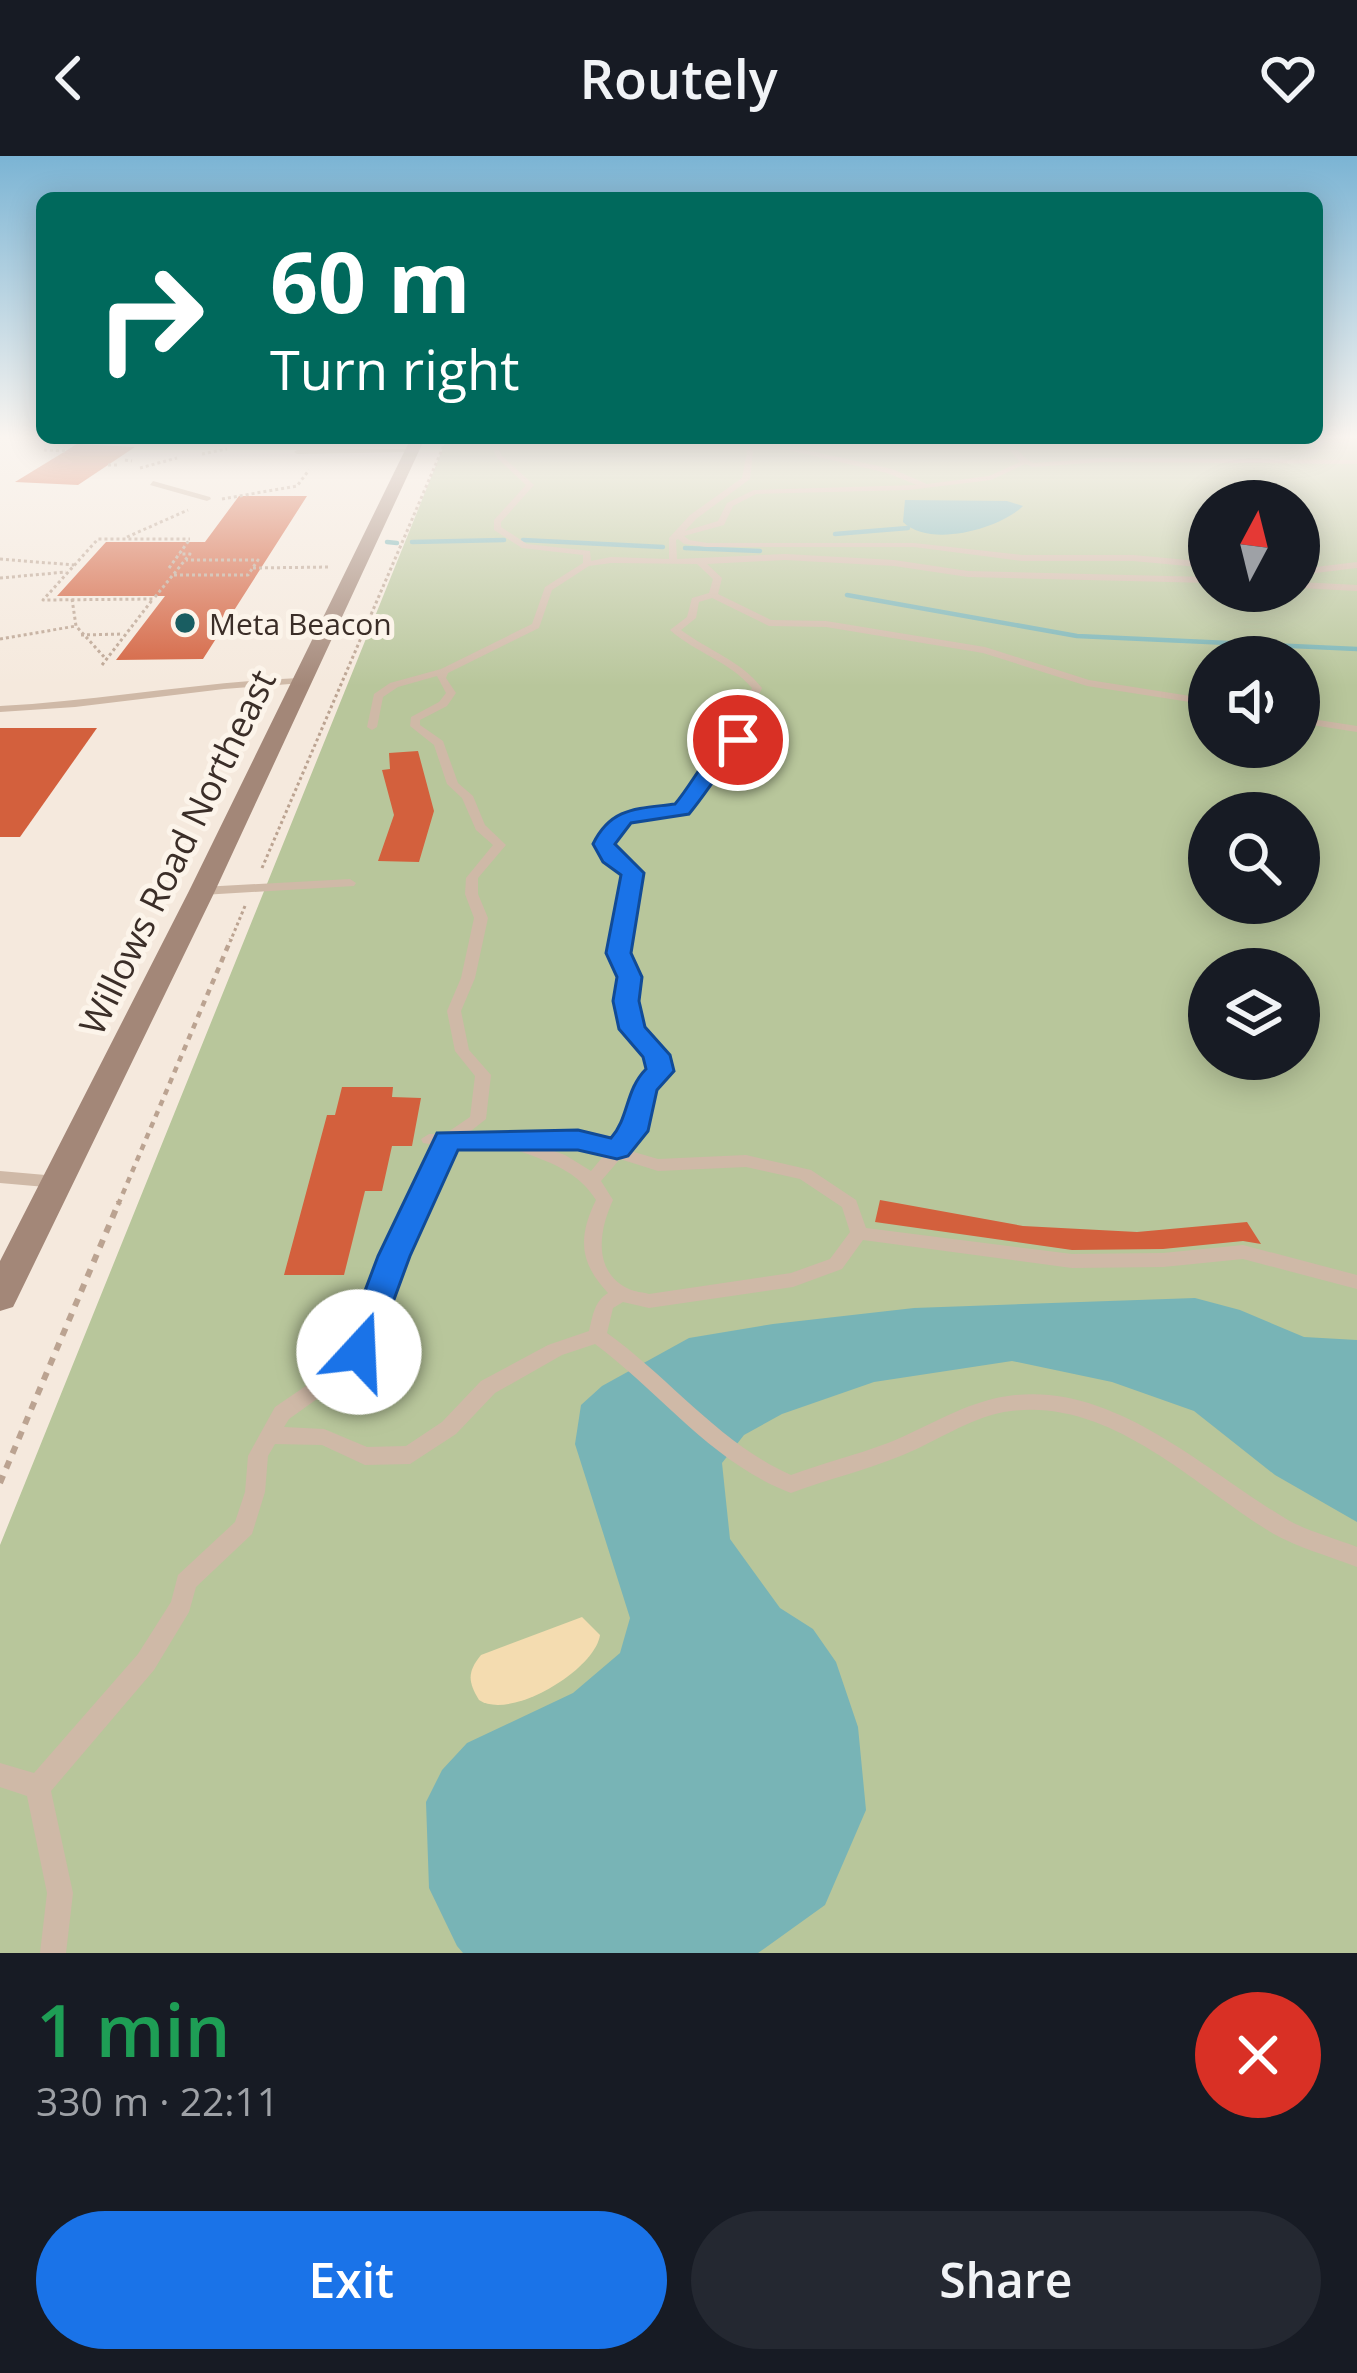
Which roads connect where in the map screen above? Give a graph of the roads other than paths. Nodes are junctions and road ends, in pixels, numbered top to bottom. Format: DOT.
graph roads {
  1 [pos="378,519"];
  2 [pos="500,519"];
  3 [pos="691,519"];
  4 [pos="724,519"];
  5 [pos="678,535"];
  6 [pos="673,561"];
  7 [pos="699,562"];
  8 [pos="1188,563"];
  9 [pos="587,564"];
  10 [pos="1357,565"];
  11 [pos="1320,569"];
  12 [pos="1188,579"];
  13 [pos="1320,586"];
  14 [pos="1357,588"];
  15 [pos="713,595"];
  16 [pos="444,670"];
  17 [pos="298,681"];
  18 [pos="1188,698"];
  19 [pos="0,709"];
  20 [pos="1320,723"];
  21 [pos="372,727"];
  22 [pos="1357,729"];
  23 [pos="350,883"];
  24 [pos="202,891"];
  25 [pos="438,1140"];
  26 [pos="513,1143"];
  27 [pos="617,1149"];
  28 [pos="0,1177"];
  29 [pos="594,1178"];
  30 [pos="57,1182"];
  31 [pos="859,1233"];
  32 [pos="1357,1282"];
  33 [pos="621,1294"];
  34 [pos="0,1297"];
  35 [pos="597,1336"];
  36 [pos="268,1435"];
  37 [pos="1357,1557"];
  38 [pos="0,1775"];
  39 [pos="38,1787"];
  40 [pos="52,1953"];
  1 -- 17 [label="main road, Willows Road Northeast"];
  2 -- 9 [label="lane"];
  3 -- 5 [label="lane"];
  4 -- 5 [label="lane"];
  5 -- 6 [label="lane"];
  5 -- 8 [label="lane"];
  6 -- 7 [label="lane"];
  6 -- 9 [label="lane"];
  7 -- 12 [label="lane"];
  7 -- 15 [label="lane"];
  9 -- 16 [label="lane"];
  10 -- 11 [label="lane"];
  13 -- 14 [label="lane"];
  15 -- 18 [label="lane"];
  15 -- 27 [label="lane"];
  16 -- 21 [label="lane"];
  16 -- 25 [label="lane"];
  17 -- 19 [label="lane"];
  17 -- 24 [label="main road, Willows Road Northeast"];
  20 -- 22 [label="lane"];
  23 -- 24 [label="lane"];
  24 -- 30 [label="main road, Willows Road Northeast"];
  25 -- 26 [label="lane"];
  25 -- 36 [label="lane"];
  26 -- 27 [label="lane"];
  26 -- 29 [label="lane"];
  27 -- 29 [label="lane"];
  27 -- 31 [label="lane"];
  28 -- 30 [label="lane"];
  29 -- 33 [label="lane"];
  30 -- 34 [label="main road, Willows Road Northeast"];
  31 -- 32 [label="lane"];
  31 -- 33 [label="lane"];
  33 -- 35 [label="lane"];
  35 -- 36 [label="lane"];
  35 -- 37 [label="lane"];
  36 -- 39 [label="lane"];
  38 -- 39 [label="lane"];
  39 -- 40 [label="lane"];
}
